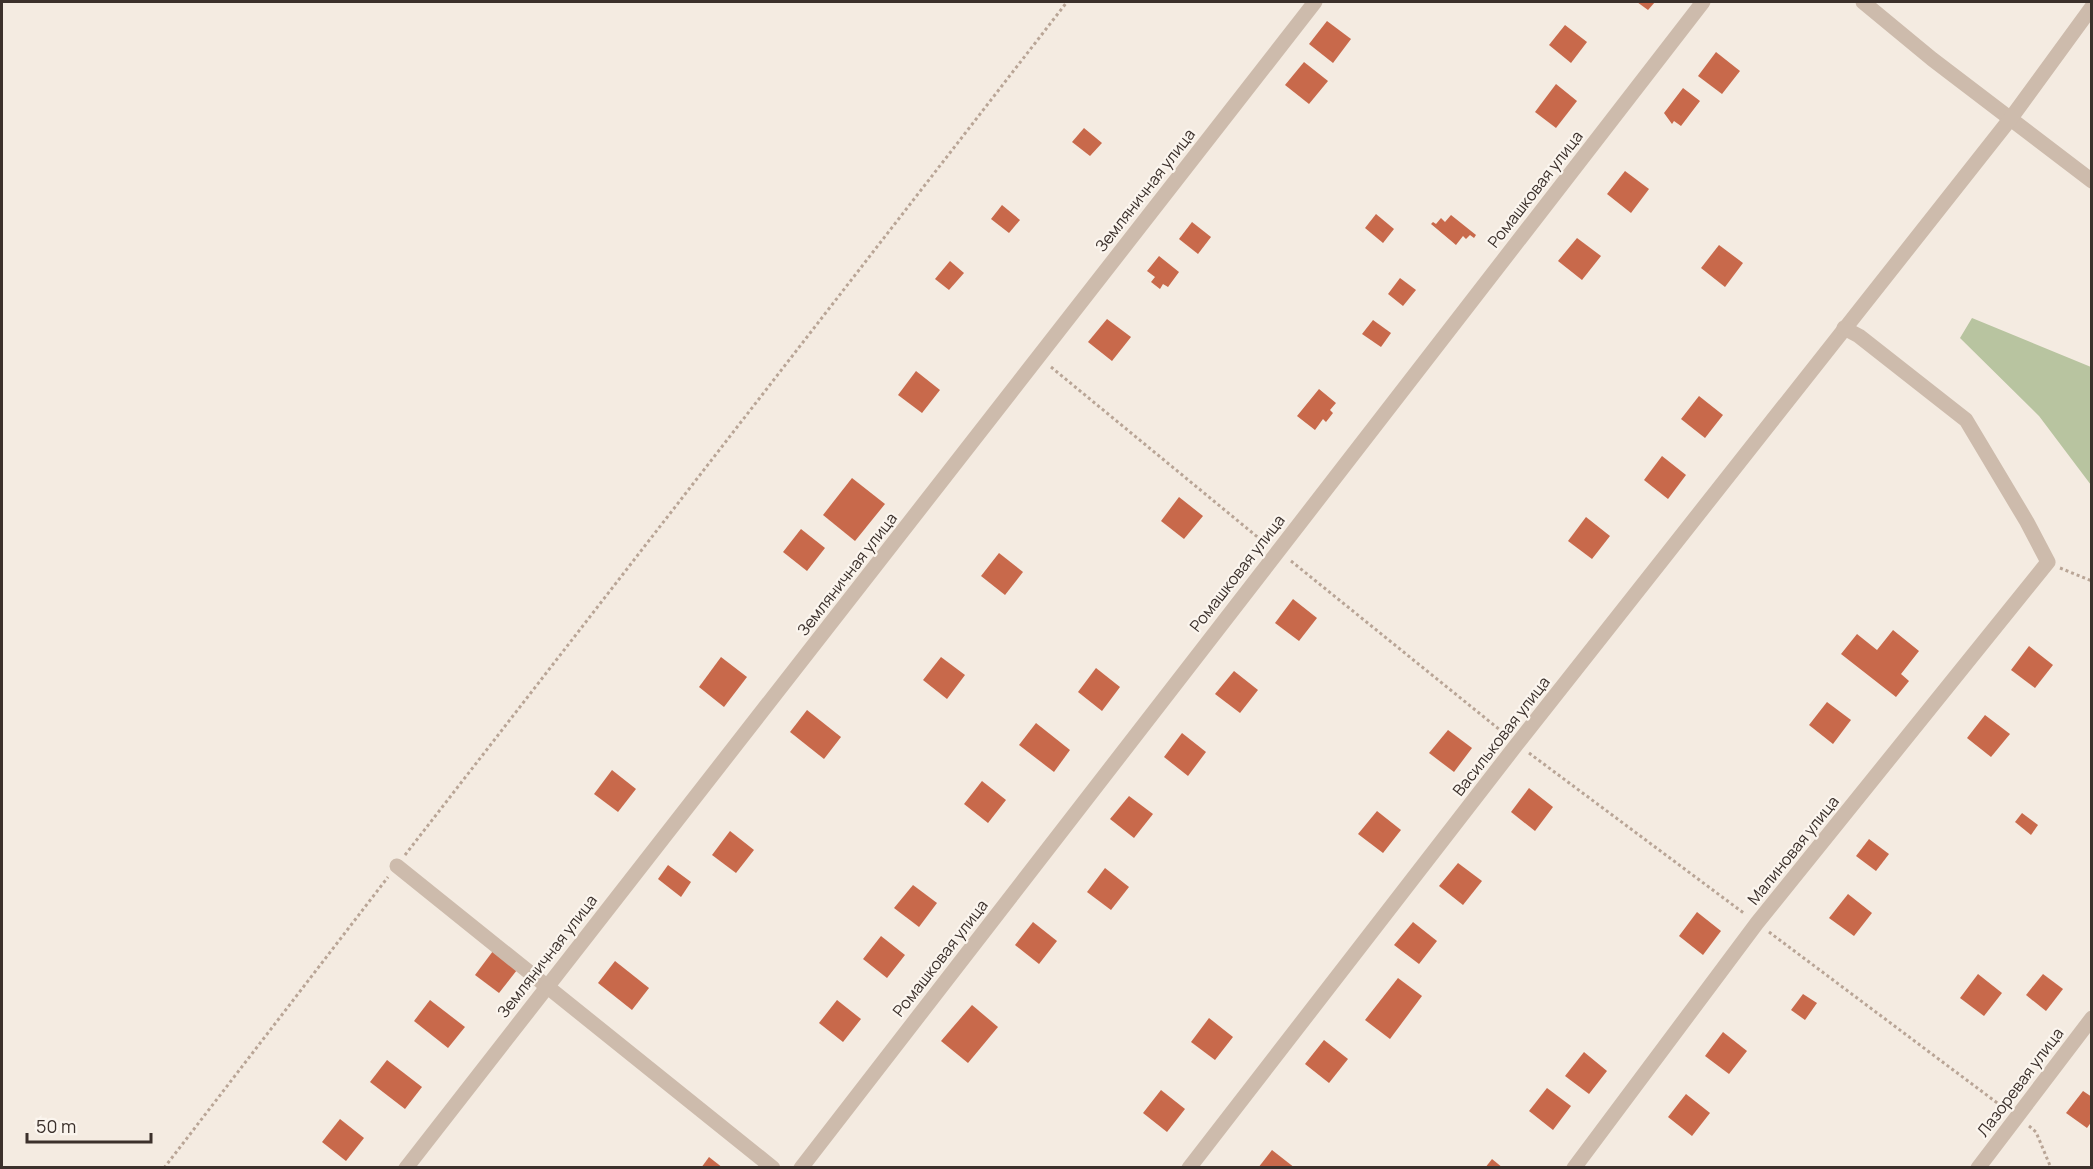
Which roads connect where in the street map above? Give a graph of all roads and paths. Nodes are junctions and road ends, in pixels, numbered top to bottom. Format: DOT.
graph roads {
  1 [pos="1067,2"];
  2 [pos="1315,2"];
  3 [pos="1703,2"];
  4 [pos="1863,2"];
  5 [pos="2091,7"];
  6 [pos="2010,118"];
  7 [pos="2091,181"];
  8 [pos="1844,328"];
  9 [pos="1038,356"];
  10 [pos="1277,549"];
  11 [pos="2048,562"];
  12 [pos="2091,581"];
  13 [pos="1517,744"];
  14 [pos="397,866"];
  15 [pos="1757,923"];
  16 [pos="547,986"];
  17 [pos="2091,1018"];
  18 [pos="2017,1118"];
  19 [pos="164,1167"];
  20 [pos="406,1167"];
  21 [pos="773,1167"];
  22 [pos="801,1167"];
  23 [pos="1189,1167"];
  24 [pos="1574,1167"];
  25 [pos="1978,1167"];
  26 [pos="2051,1167"];
  1 -- 14 [label="path"];
  2 -- 9 [label="street, Земляничная улица"];
  3 -- 10 [label="street, Ромашковая улица"];
  4 -- 6 [label="street"];
  5 -- 6 [label="street, Васильковая улица"];
  6 -- 7 [label="street"];
  6 -- 8 [label="street, Васильковая улица"];
  8 -- 11 [label="street"];
  8 -- 13 [label="street, Васильковая улица"];
  9 -- 10 [label="path"];
  9 -- 16 [label="street, Земляничная улица"];
  10 -- 13 [label="path"];
  10 -- 22 [label="street, Ромашковая улица"];
  11 -- 12 [label="path"];
  11 -- 15 [label="street, Малиновая улица"];
  13 -- 15 [label="path"];
  13 -- 23 [label="street, Васильковая улица"];
  14 -- 16 [label="street"];
  14 -- 19 [label="path"];
  15 -- 18 [label="path"];
  15 -- 24 [label="street, Малиновая улица"];
  16 -- 20 [label="street, Земляничная улица"];
  16 -- 21 [label="street"];
  17 -- 18 [label="street, Лазоревая улица"];
  18 -- 25 [label="street, Лазоревая улица"];
  18 -- 26 [label="path"];
}
